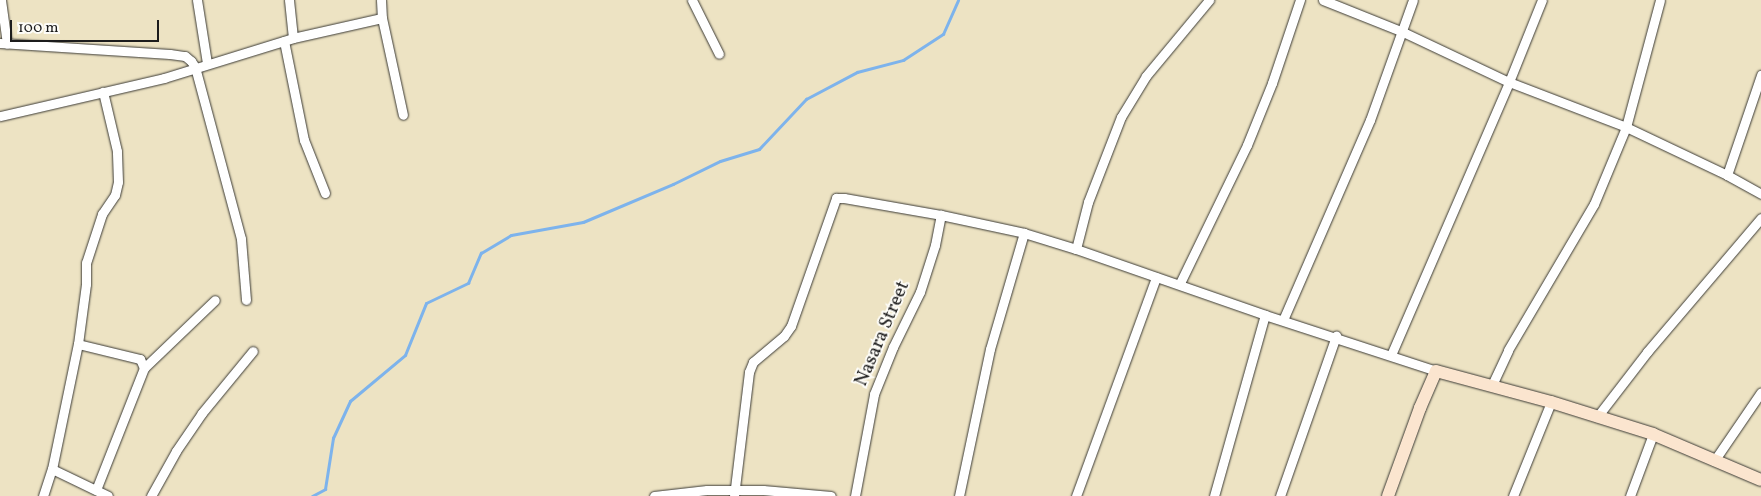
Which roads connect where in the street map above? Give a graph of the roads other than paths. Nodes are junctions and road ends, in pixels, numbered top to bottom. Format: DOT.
graph roads {
  1 [pos="1,0"];
  2 [pos="197,0"];
  3 [pos="290,0"];
  4 [pos="381,0"];
  5 [pos="692,0"];
  6 [pos="1209,0"];
  7 [pos="1300,0"];
  8 [pos="1323,0"];
  9 [pos="1413,0"];
  10 [pos="1542,0"];
  11 [pos="1660,0"];
  12 [pos="382,18"];
  13 [pos="1404,32"];
  14 [pos="289,39"];
  15 [pos="3,43"];
  16 [pos="718,54"];
  17 [pos="207,63"];
  18 [pos="195,67"];
  19 [pos="1761,75"];
  20 [pos="1509,82"];
  21 [pos="103,92"];
  22 [pos="403,115"];
  23 [pos="0,116"];
  24 [pos="1626,127"];
  25 [pos="1727,174"];
  26 [pos="325,193"];
  27 [pos="1761,194"];
  28 [pos="940,215"];
  29 [pos="1761,218"];
  30 [pos="1024,234"];
  31 [pos="1076,248"];
  32 [pos="1156,277"];
  33 [pos="1180,283"];
  34 [pos="215,300"];
  35 [pos="246,300"];
  36 [pos="1265,315"];
  37 [pos="1283,320"];
  38 [pos="1336,336"];
  39 [pos="78,344"];
  40 [pos="252,351"];
  41 [pos="1391,354"];
  42 [pos="144,368"];
  43 [pos="1436,371"];
  44 [pos="1492,385"];
  45 [pos="1761,392"];
  46 [pos="1551,402"];
  47 [pos="1597,417"];
  48 [pos="1653,434"];
  49 [pos="1714,460"];
  50 [pos="52,469"];
  51 [pos="1761,480"];
  52 [pos="96,490"];
  53 [pos="735,493"];
  54 [pos="43,496"];
  55 [pos="108,496"];
  56 [pos="151,496"];
  57 [pos="654,496"];
  58 [pos="831,496"];
  59 [pos="855,496"];
  60 [pos="959,496"];
  61 [pos="1076,496"];
  62 [pos="1214,496"];
  63 [pos="1280,496"];
  64 [pos="1388,496"];
  65 [pos="1513,496"];
  66 [pos="1630,496"];
  1 -- 15 [label="street"];
  2 -- 17 [label="street"];
  3 -- 14 [label="street"];
  4 -- 12 [label="street"];
  5 -- 16 [label="street"];
  6 -- 31 [label="street"];
  7 -- 33 [label="street"];
  8 -- 13 [label="street"];
  9 -- 13 [label="street"];
  10 -- 20 [label="street"];
  11 -- 24 [label="street"];
  12 -- 14 [label="street"];
  12 -- 22 [label="street"];
  13 -- 20 [label="street"];
  13 -- 37 [label="street"];
  14 -- 17 [label="street"];
  14 -- 26 [label="street"];
  15 -- 18 [label="street"];
  17 -- 18 [label="street"];
  18 -- 21 [label="street"];
  18 -- 35 [label="street"];
  19 -- 25 [label="street"];
  20 -- 24 [label="street"];
  20 -- 41 [label="street"];
  21 -- 23 [label="street"];
  21 -- 39 [label="street"];
  24 -- 25 [label="street"];
  24 -- 44 [label="street"];
  25 -- 27 [label="street"];
  28 -- 30 [label="street"];
  28 -- 53 [label="street"];
  28 -- 59 [label="street, Nasara Street"];
  29 -- 47 [label="street"];
  30 -- 31 [label="street"];
  30 -- 60 [label="street"];
  31 -- 32 [label="street"];
  32 -- 33 [label="street"];
  32 -- 61 [label="street"];
  33 -- 36 [label="street"];
  34 -- 42 [label="street"];
  36 -- 37 [label="street"];
  36 -- 62 [label="street"];
  37 -- 38 [label="street"];
  38 -- 41 [label="street"];
  38 -- 63 [label="street"];
  39 -- 42 [label="street"];
  39 -- 50 [label="street"];
  40 -- 56 [label="street"];
  41 -- 43 [label="street"];
  42 -- 52 [label="street"];
  43 -- 44 [label="street"];
  43 -- 64 [label="street"];
  44 -- 46 [label="street"];
  45 -- 49 [label="street"];
  46 -- 47 [label="street"];
  46 -- 65 [label="street"];
  47 -- 48 [label="street"];
  48 -- 49 [label="street"];
  48 -- 66 [label="street"];
  49 -- 51 [label="street"];
  50 -- 52 [label="street"];
  50 -- 54 [label="street"];
  52 -- 55 [label="street"];
  53 -- 57 [label="street"];
  53 -- 58 [label="street"];
}
